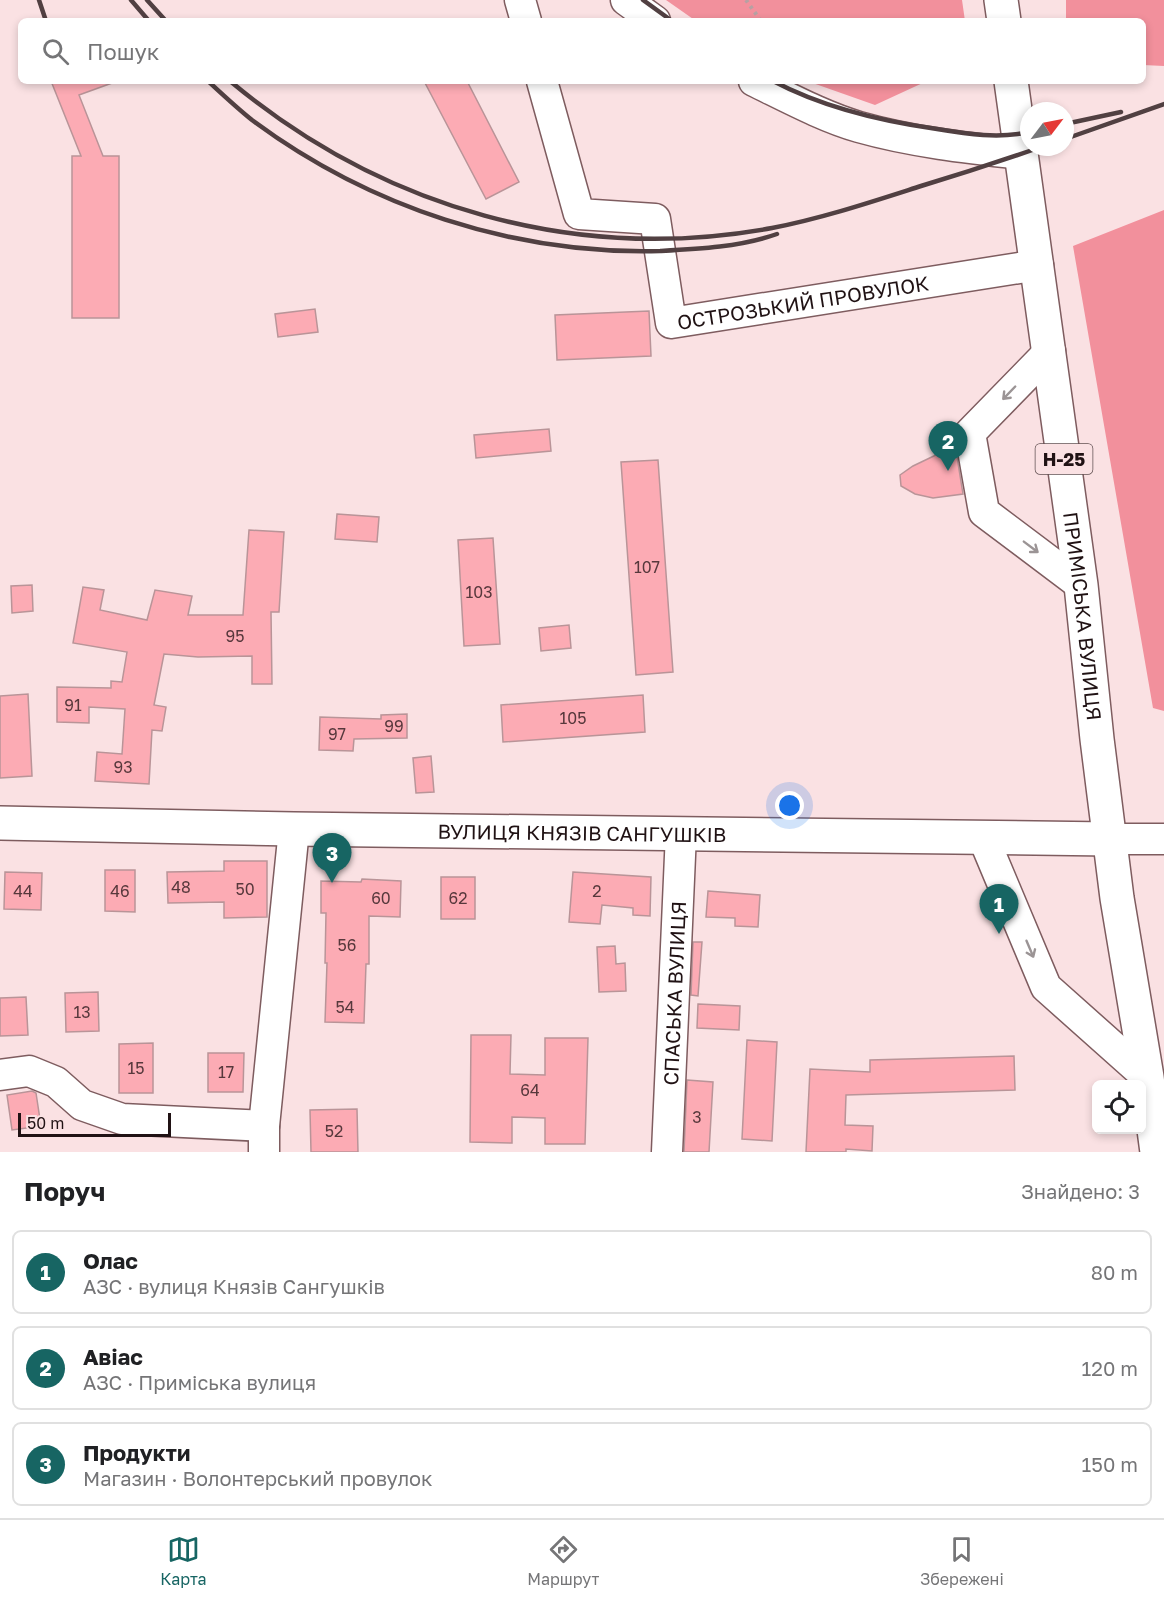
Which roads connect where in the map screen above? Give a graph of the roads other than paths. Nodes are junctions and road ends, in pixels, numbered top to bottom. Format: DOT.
graph roads {
  1 [pos="520,0"];
  2 [pos="626,0"];
  3 [pos="1001,0"];
  4 [pos="525,18"];
  5 [pos="651,18"];
  6 [pos="1004,18"];
  7 [pos="543,84"];
  8 [pos="760,84"];
  9 [pos="1011,84"];
  10 [pos="1020,141"];
  11 [pos="1020,154"];
  12 [pos="1022,156"];
  13 [pos="1038,265"];
  14 [pos="1050,351"];
  15 [pos="1081,585"];
  16 [pos="0,823"];
  17 [pos="294,829"];
  18 [pos="681,833"];
  19 [pos="983,837"];
  20 [pos="1110,839"];
  21 [pos="1164,839"];
  22 [pos="0,1075"];
  23 [pos="1147,1077"];
  24 [pos="264,1139"];
  25 [pos="668,1152"];
  26 [pos="1157,1152"];
  1 -- 4 [label="street"];
  2 -- 5 [label="street"];
  3 -- 6 [label="main road"];
  7 -- 13 [label="street, ОСТРОЗЬКИЙ ПРОВУЛОК"];
  8 -- 11 [label="street"];
  9 -- 10 [label="main road, ПРИМІСЬКА ВУЛИЦЯ / Н-25"];
  12 -- 13 [label="main road, ПРИМІСЬКА ВУЛИЦЯ / Н-25"];
  13 -- 14 [label="main road, ПРИМІСЬКА ВУЛИЦЯ / Н-25"];
  14 -- 15 [label="main road, ПРИМІСЬКА ВУЛИЦЯ / Н-25"];
  14 -- 15 [label="street, one-way"];
  15 -- 20 [label="main road, ПРИМІСЬКА ВУЛИЦЯ / Н-25"];
  16 -- 17 [label="main road, ВУЛИЦЯ КНЯЗІВ САНГУШКІВ"];
  17 -- 18 [label="main road, ВУЛИЦЯ КНЯЗІВ САНГУШКІВ"];
  17 -- 24 [label="street"];
  18 -- 19 [label="main road, ВУЛИЦЯ КНЯЗІВ САНГУШКІВ"];
  18 -- 25 [label="street, СПАСЬКА ВУЛИЦЯ"];
  19 -- 20 [label="main road, ВУЛИЦЯ КНЯЗІВ САНГУШКІВ"];
  19 -- 23 [label="street, one-way"];
  20 -- 21 [label="street, ВУЛИЦЯ КНЯЗІВ САНГУШКІВ"];
  20 -- 23 [label="main road, ПРИМІСЬКА ВУЛИЦЯ / Н-25"];
  22 -- 24 [label="street"];
  23 -- 26 [label="main road, ПРИМІСЬКА ВУЛИЦЯ / Н-25"];
}
